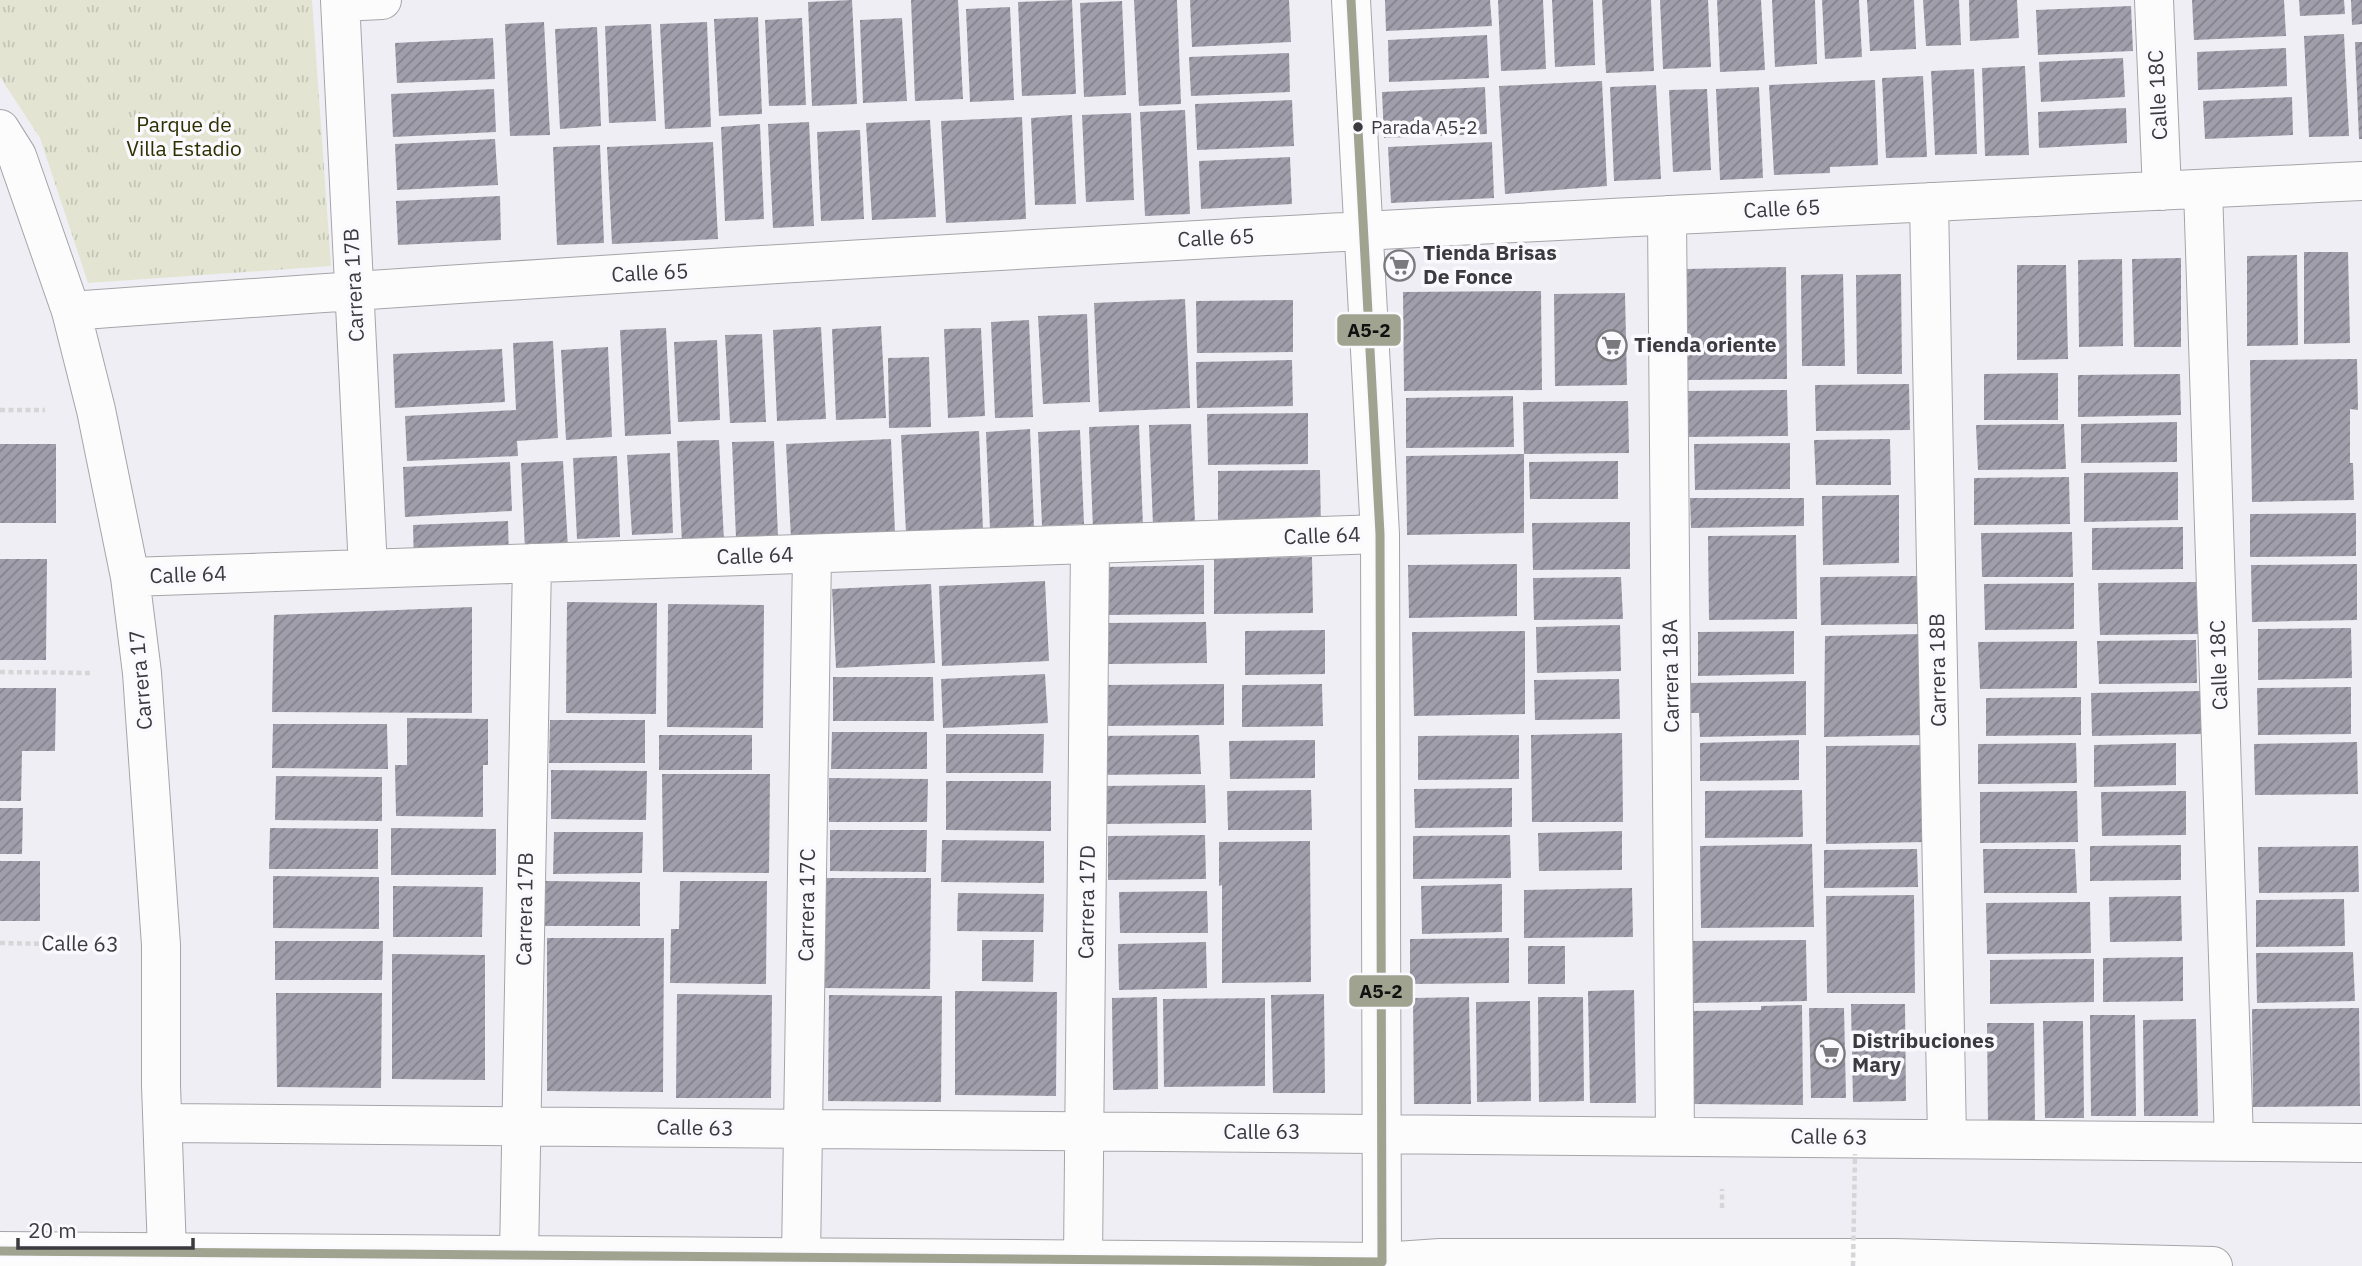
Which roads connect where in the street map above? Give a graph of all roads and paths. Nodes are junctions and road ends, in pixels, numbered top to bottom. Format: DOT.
graph roads {
  1 [pos="382,0"];
  2 [pos="1351,0"];
  3 [pos="2154,0"];
  4 [pos="340,1"];
  5 [pos="0,128"];
  6 [pos="2362,181"];
  7 [pos="2203,189"];
  8 [pos="2162,191"];
  9 [pos="1929,202"];
  10 [pos="1667,215"];
  11 [pos="1363,230"];
  12 [pos="354,290"];
  13 [pos="71,311"];
  14 [pos="1380,534"];
  15 [pos="1090,544"];
  16 [pos="811,554"];
  17 [pos="532,563"];
  18 [pos="368,569"];
  19 [pos="130,577"];
  20 [pos="0,672"];
  21 [pos="142,673"];
  22 [pos="0,943"];
  23 [pos="161,945"];
  24 [pos="163,1123"];
  25 [pos="521,1126"];
  26 [pos="803,1129"];
  27 [pos="1084,1131"];
  28 [pos="1381,1133"];
  29 [pos="1675,1136"];
  30 [pos="1947,1138"];
  31 [pos="2234,1141"];
  32 [pos="2362,1143"];
  33 [pos="1855,1154"];
  34 [pos="0,1251"];
  35 [pos="167,1252"];
  36 [pos="519,1255"];
  37 [pos="801,1257"];
  38 [pos="1083,1260"];
  39 [pos="1382,1264"];
  40 [pos="1853,1266"];
  41 [pos="2213,1266"];
  1 -- 4 [label="street"];
  2 -- 11 [label="street"];
  3 -- 8 [label="street, Calle 18C"];
  4 -- 12 [label="street, Carrera 17B"];
  5 -- 13 [label="street, Carrera 17"];
  6 -- 7 [label="street, Calle 65"];
  7 -- 8 [label="street, Calle 65"];
  7 -- 31 [label="street, Calle 18C"];
  8 -- 9 [label="street, Calle 65"];
  9 -- 10 [label="street, Calle 65"];
  9 -- 30 [label="street, Carrera 18B"];
  10 -- 11 [label="street, Calle 65"];
  10 -- 29 [label="street, Carrera 18A"];
  11 -- 12 [label="street, Calle 65"];
  11 -- 14 [label="street"];
  12 -- 13 [label="street, Calle 65"];
  12 -- 18 [label="street, Carrera 17B"];
  13 -- 19 [label="street, Carrera 17"];
  14 -- 15 [label="street, Calle 64"];
  14 -- 28 [label="street"];
  15 -- 16 [label="street, Calle 64"];
  15 -- 27 [label="street, Carrera 17D"];
  16 -- 17 [label="street, Calle 64"];
  16 -- 26 [label="street, Carrera 17C"];
  17 -- 18 [label="street, Calle 64"];
  17 -- 25 [label="street, Carrera 17B"];
  18 -- 19 [label="street, Calle 64"];
  19 -- 21 [label="street, Carrera 17"];
  20 -- 21 [label="path"];
  21 -- 23 [label="street, Carrera 17"];
  22 -- 23 [label="path, Calle 63"];
  23 -- 24 [label="street, Carrera 17"];
  24 -- 25 [label="street, Calle 63"];
  24 -- 35 [label="street, Carrera 17"];
  25 -- 26 [label="street, Calle 63"];
  25 -- 36 [label="street, Carrera 17B"];
  26 -- 27 [label="street, Calle 63"];
  26 -- 37 [label="street, Carrera 17C"];
  27 -- 28 [label="street, Calle 63"];
  27 -- 38 [label="street, Carrera 17D"];
  28 -- 29 [label="street, Calle 63"];
  28 -- 39 [label="street"];
  29 -- 30 [label="street, Calle 63"];
  30 -- 31 [label="street, Calle 63"];
  31 -- 32 [label="street, Calle 63"];
  33 -- 40 [label="path, bridge"];
  34 -- 35 [label="street"];
  35 -- 36 [label="street"];
  36 -- 37 [label="street"];
  37 -- 38 [label="street"];
  38 -- 39 [label="street"];
  39 -- 41 [label="street"];
}
